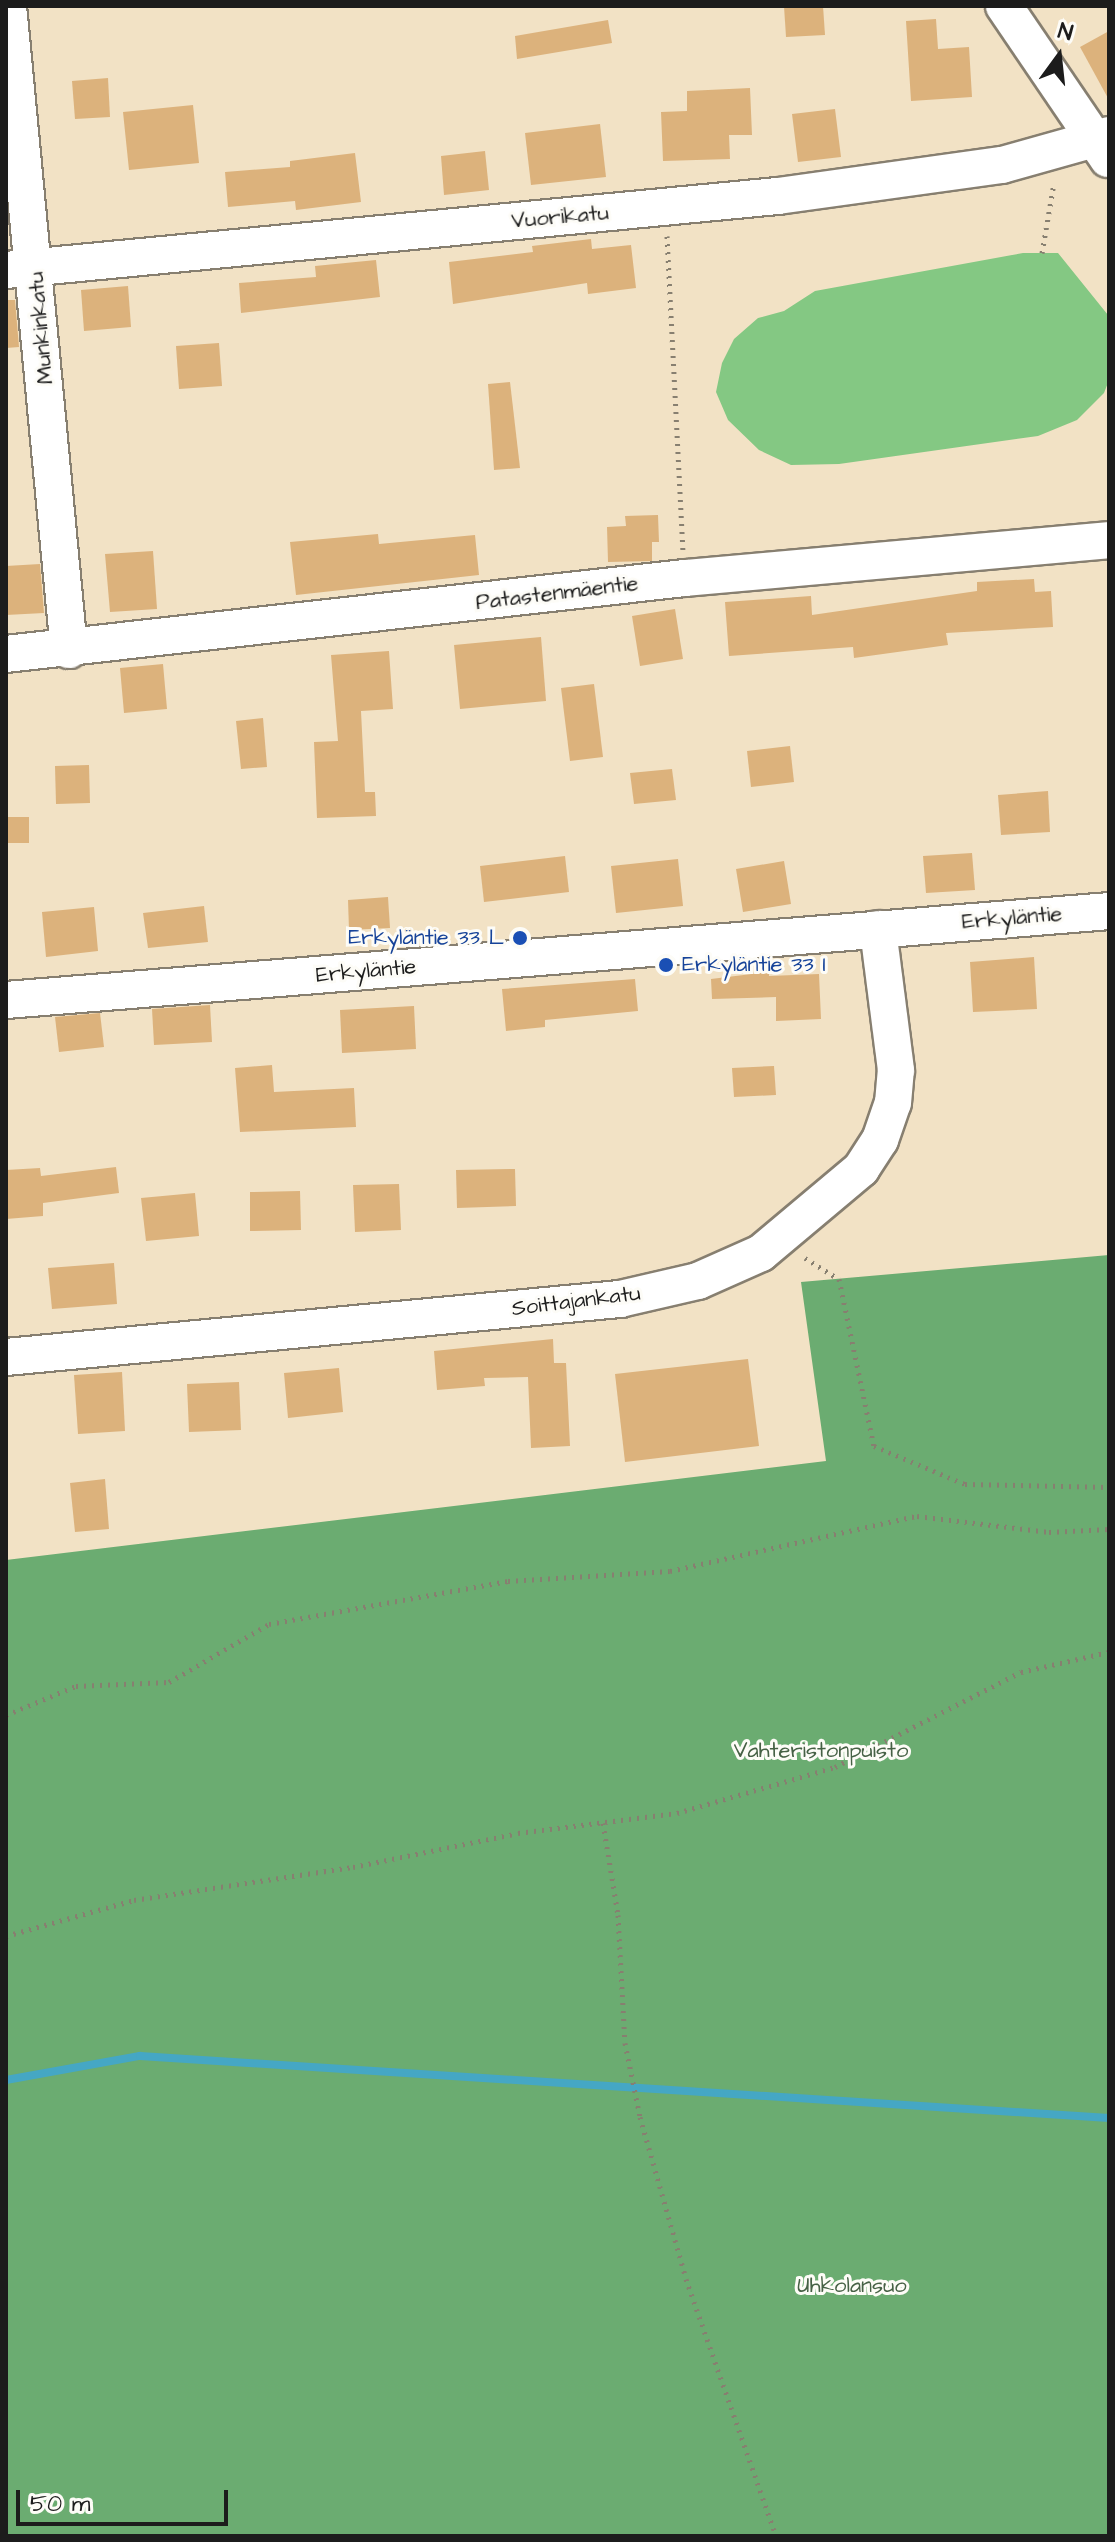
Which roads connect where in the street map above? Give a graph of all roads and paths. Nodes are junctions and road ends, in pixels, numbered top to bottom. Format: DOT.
graph roads {
  1 [pos="8,6"];
  2 [pos="1004,6"];
  3 [pos="1105,145"];
  4 [pos="1060,150"];
  5 [pos="665,207"];
  6 [pos="1042,253"];
  7 [pos="21,269"];
  8 [pos="1109,540"];
  9 [pos="685,578"];
  10 [pos="69,650"];
  11 [pos="6,654"];
  12 [pos="1109,911"];
  13 [pos="878,929"];
  14 [pos="6,1000"];
  15 [pos="797,1253"];
  16 [pos="6,1357"];
  17 [pos="1109,1487"];
  18 [pos="1109,1529"];
  19 [pos="1109,1652"];
  20 [pos="6,1715"];
  21 [pos="603,1823"];
  22 [pos="6,1936"];
  23 [pos="776,2536"];
  1 -- 7 [label="street, Munkinkatu"];
  2 -- 3 [label="street"];
  3 -- 4 [label="street, Vuorikatu"];
  4 -- 5 [label="street, Vuorikatu"];
  4 -- 6 [label="path"];
  5 -- 7 [label="street, Vuorikatu"];
  5 -- 9 [label="path"];
  7 -- 10 [label="street, Munkinkatu"];
  8 -- 9 [label="street, Patastenmäentie"];
  9 -- 10 [label="street, Patastenmäentie"];
  10 -- 11 [label="street, Patastenmäentie"];
  12 -- 13 [label="street, Erkyläntie"];
  13 -- 14 [label="street, Erkyläntie"];
  13 -- 16 [label="street, Soittajankatu"];
  15 -- 17 [label="path"];
  18 -- 20 [label="path"];
  19 -- 21 [label="path"];
  21 -- 22 [label="path"];
  21 -- 23 [label="path"];
}
